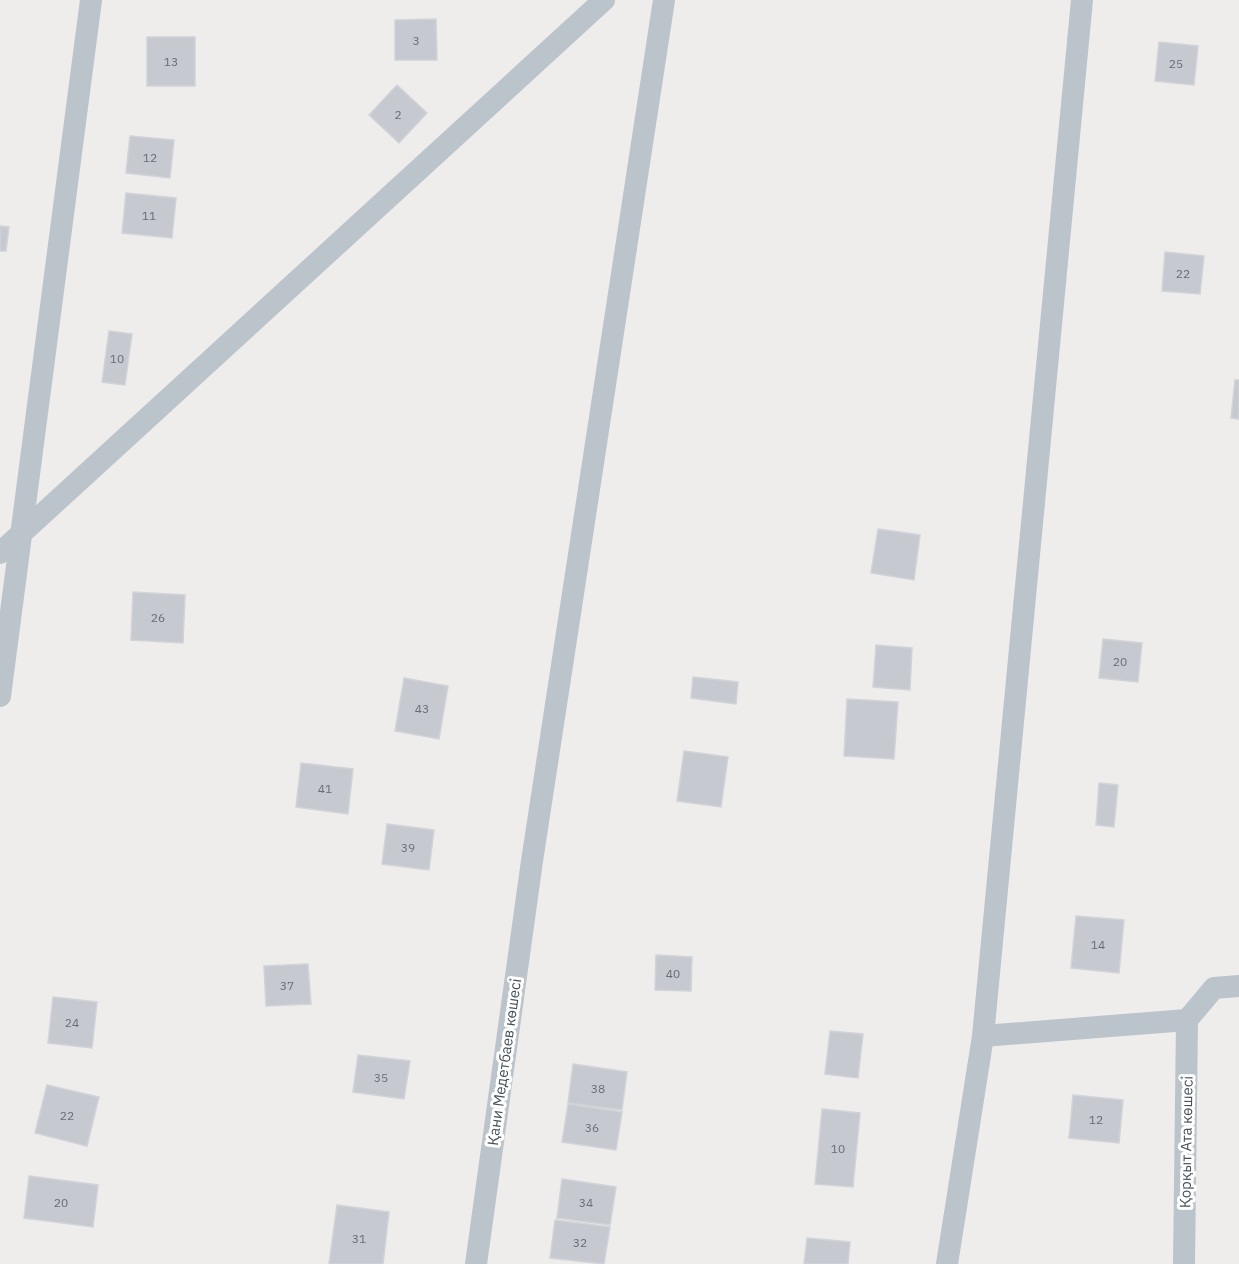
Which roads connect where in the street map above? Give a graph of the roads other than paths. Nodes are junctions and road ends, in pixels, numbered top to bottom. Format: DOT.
graph roads {
  1 [pos="91,0"];
  2 [pos="604,0"];
  3 [pos="664,0"];
  4 [pos="1082,0"];
  5 [pos="21,534"];
  6 [pos="0,553"];
  7 [pos="0,696"];
  8 [pos="1239,986"];
  9 [pos="1187,1020"];
  10 [pos="983,1036"];
  11 [pos="476,1264"];
  12 [pos="947,1264"];
  13 [pos="1184,1264"];
  1 -- 5 [label="street"];
  2 -- 5 [label="street"];
  3 -- 11 [label="street, Қани Медетбаев көшесі"];
  4 -- 10 [label="street"];
  5 -- 6 [label="street"];
  5 -- 7 [label="street"];
  8 -- 9 [label="street"];
  9 -- 10 [label="street"];
  9 -- 13 [label="street, Қорқыт Ата көшесі"];
  10 -- 12 [label="street"];
}
